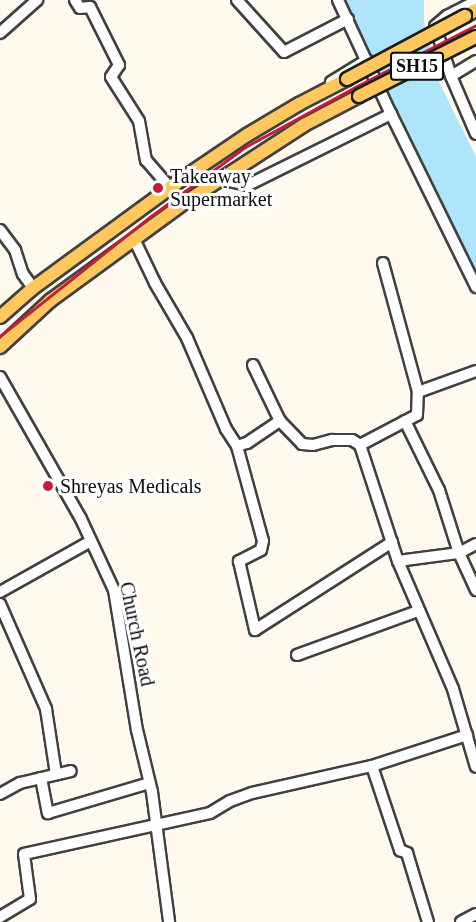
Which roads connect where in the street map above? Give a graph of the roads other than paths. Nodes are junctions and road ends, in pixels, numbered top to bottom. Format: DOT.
graph roads {
  1 [pos="37,0"];
  2 [pos="75,0"];
  3 [pos="237,0"];
  4 [pos="338,0"];
  5 [pos="476,1"];
  6 [pos="470,13"];
  7 [pos="348,19"];
  8 [pos="0,33"];
  9 [pos="476,37"];
  10 [pos="367,60"];
  11 [pos="476,61"];
  12 [pos="451,76"];
  13 [pos="391,114"];
  14 [pos="476,134"];
  15 [pos="197,170"];
  16 [pos="220,179"];
  17 [pos="170,188"];
  18 [pos="0,230"];
  19 [pos="135,241"];
  20 [pos="96,244"];
  21 [pos="107,260"];
  22 [pos="383,263"];
  23 [pos="476,287"];
  24 [pos="33,288"];
  25 [pos="0,317"];
  26 [pos="0,347"];
  27 [pos="254,365"];
  28 [pos="476,371"];
  29 [pos="0,376"];
  30 [pos="418,392"];
  31 [pos="280,421"];
  32 [pos="405,421"];
  33 [pos="360,445"];
  34 [pos="237,446"];
  35 [pos="91,542"];
  36 [pos="392,542"];
  37 [pos="476,544"];
  38 [pos="459,553"];
  39 [pos="398,561"];
  40 [pos="476,590"];
  41 [pos="0,592"];
  42 [pos="0,604"];
  43 [pos="418,611"];
  44 [pos="297,655"];
  45 [pos="467,735"];
  46 [pos="372,766"];
  47 [pos="476,767"];
  48 [pos="70,771"];
  49 [pos="56,774"];
  50 [pos="41,778"];
  51 [pos="149,783"];
  52 [pos="0,794"];
  53 [pos="156,825"];
  54 [pos="476,914"];
  55 [pos="0,917"];
  56 [pos="169,922"];
  57 [pos="428,922"];
  58 [pos="461,922"];
  1 -- 8 [label="street"];
  2 -- 17 [label="street"];
  3 -- 7 [label="street"];
  4 -- 7 [label="street"];
  5 -- 12 [label="street"];
  6 -- 15 [label="main road, bridge"];
  7 -- 10 [label="street"];
  9 -- 16 [label="main road, SH15, bridge"];
  10 -- 13 [label="street"];
  10 -- 15 [label="street"];
  11 -- 12 [label="street"];
  12 -- 14 [label="street"];
  13 -- 16 [label="street"];
  13 -- 23 [label="street"];
  15 -- 17 [label="main road"];
  16 -- 19 [label="main road, SH15"];
  17 -- 20 [label="main road"];
  18 -- 24 [label="street"];
  19 -- 21 [label="main road, SH15"];
  19 -- 34 [label="street"];
  20 -- 21 [label="main road"];
  20 -- 24 [label="main road"];
  21 -- 26 [label="main road, SH15"];
  22 -- 30 [label="street"];
  24 -- 25 [label="main road"];
  27 -- 31 [label="street"];
  28 -- 30 [label="street"];
  29 -- 35 [label="street, Church Road"];
  30 -- 32 [label="street"];
  31 -- 33 [label="street"];
  31 -- 34 [label="street"];
  32 -- 33 [label="street"];
  32 -- 38 [label="street"];
  33 -- 36 [label="street"];
  34 -- 36 [label="street"];
  35 -- 41 [label="street"];
  35 -- 51 [label="street, Church Road"];
  36 -- 39 [label="street"];
  37 -- 38 [label="street"];
  38 -- 39 [label="street"];
  38 -- 40 [label="street"];
  39 -- 43 [label="street"];
  42 -- 49 [label="street"];
  43 -- 44 [label="street"];
  43 -- 45 [label="street"];
  45 -- 46 [label="street"];
  45 -- 47 [label="street"];
  46 -- 53 [label="street"];
  46 -- 57 [label="street"];
  48 -- 49 [label="street"];
  49 -- 50 [label="street"];
  50 -- 51 [label="street"];
  50 -- 52 [label="street"];
  51 -- 53 [label="street, Church Road"];
  53 -- 55 [label="street"];
  53 -- 56 [label="street, Church Road"];
  54 -- 58 [label="street"];
}
